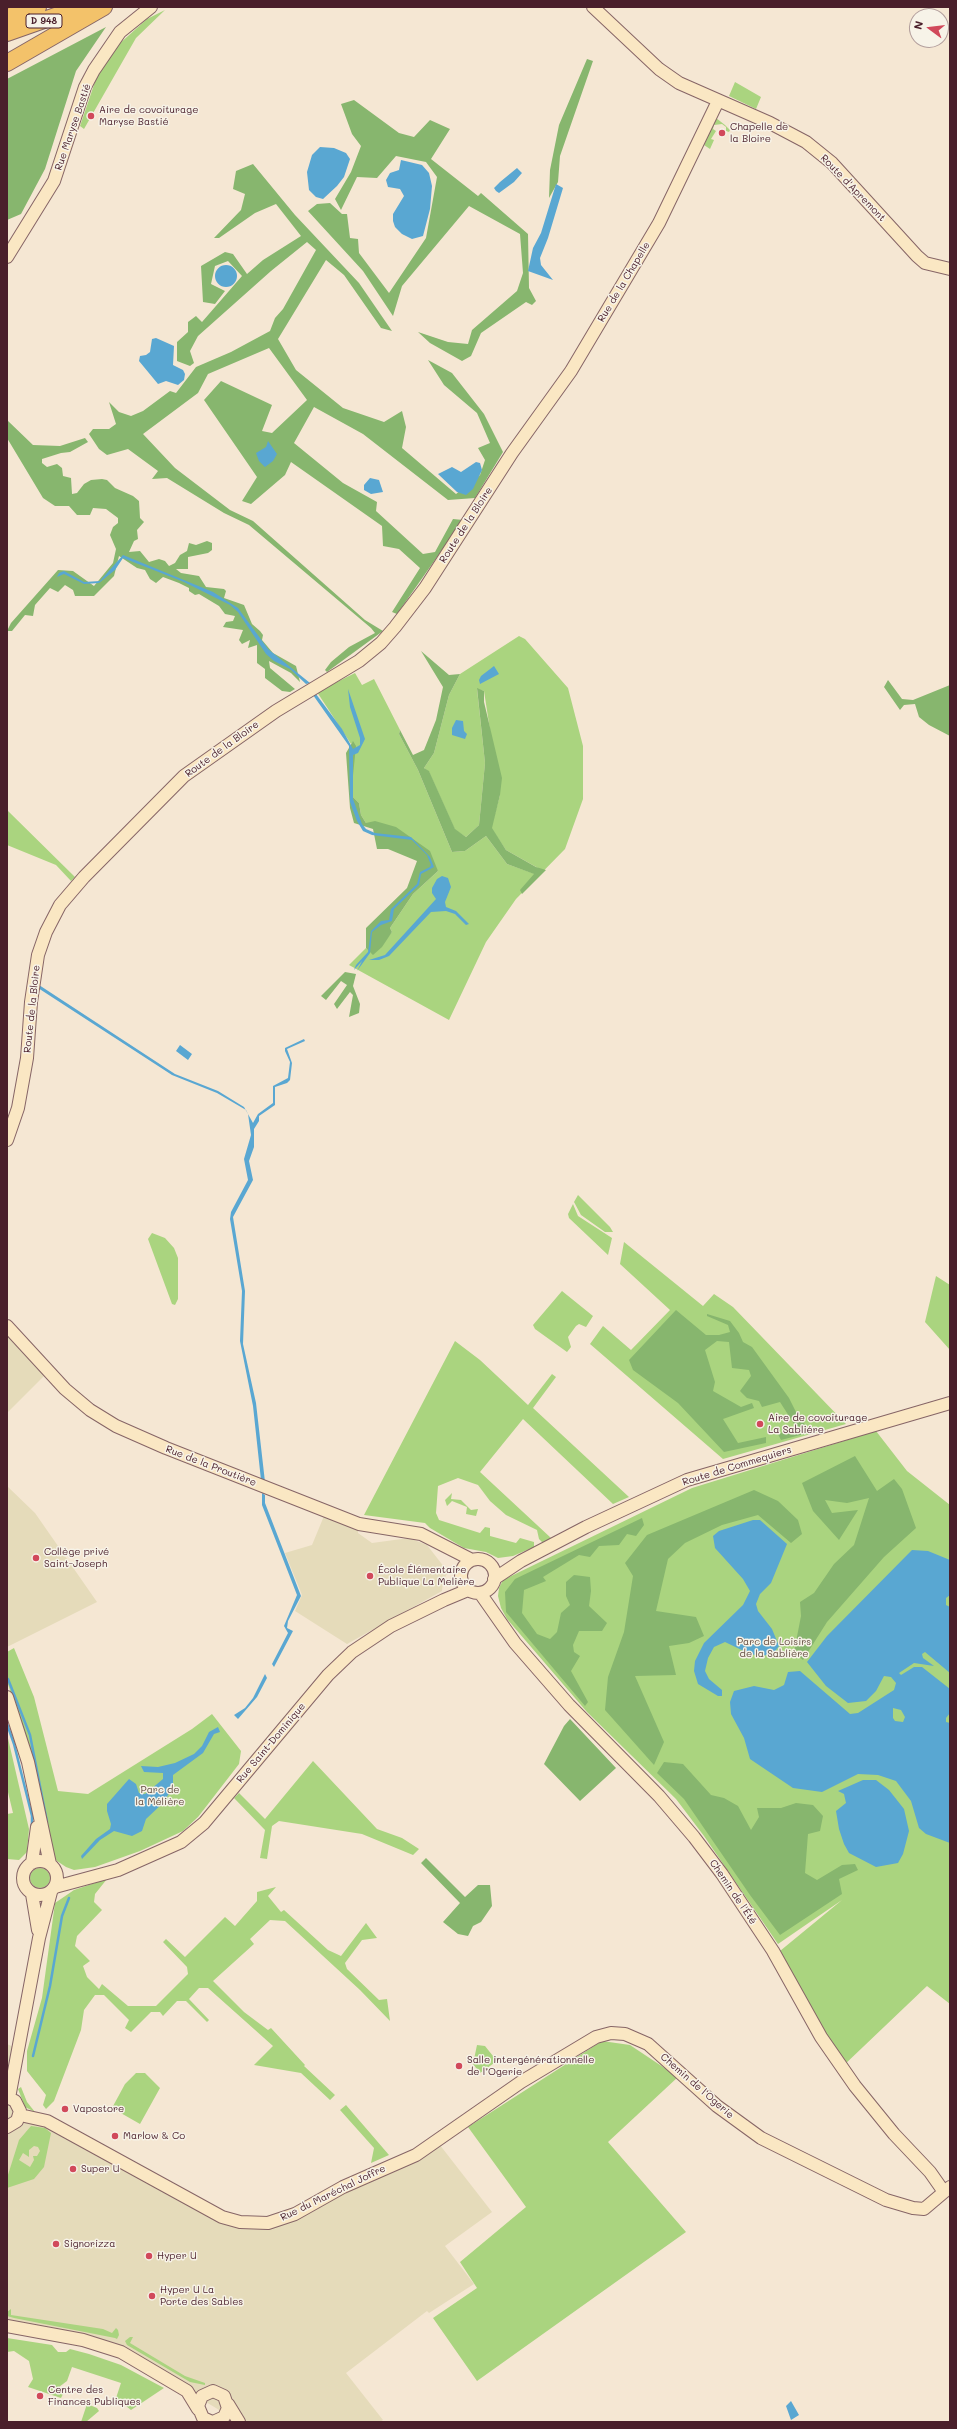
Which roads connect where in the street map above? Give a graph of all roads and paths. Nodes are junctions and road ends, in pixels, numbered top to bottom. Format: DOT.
graph roads {
  1 [pos="38,7"];
  2 [pos="81,7"];
  3 [pos="104,7"];
  4 [pos="151,7"];
  5 [pos="593,7"];
  6 [pos="7,17"];
  7 [pos="7,33"];
  8 [pos="7,63"];
  9 [pos="718,101"];
  10 [pos="7,257"];
  11 [pos="950,269"];
  12 [pos="512,453"];
  13 [pos="7,1140"];
  14 [pos="7,1326"];
  15 [pos="950,1403"];
  16 [pos="448,1547"];
  17 [pos="472,1560"];
  18 [pos="521,1561"];
  19 [pos="489,1564"];
  20 [pos="461,1574"];
  21 [pos="493,1582"];
  22 [pos="474,1592"];
  23 [pos="444,1600"];
  24 [pos="494,1612"];
  25 [pos="7,1697"];
  26 [pos="38,1817"];
  27 [pos="32,1863"];
  28 [pos="53,1867"];
  29 [pos="95,1877"];
  30 [pos="53,1889"];
  31 [pos="32,1894"];
  32 [pos="39,1938"];
  33 [pos="8,2098"];
  34 [pos="20,2115"];
  35 [pos="7,2127"];
  36 [pos="447,2131"];
  37 [pos="947,2190"];
  38 [pos="7,2326"];
  39 [pos="187,2391"];
  40 [pos="209,2392"];
  41 [pos="228,2404"];
  42 [pos="198,2409"];
  43 [pos="215,2421"];
  44 [pos="239,2422"];
  1 -- 6 [label="highway, D 948"];
  2 -- 7 [label="highway, D 948"];
  3 -- 8 [label="highway"];
  4 -- 10 [label="street, Rue Maryse Bastié"];
  5 -- 9 [label="street, Route d'Apremont"];
  9 -- 11 [label="street, Route d'Apremont"];
  9 -- 12 [label="street, Rue de la Chapelle"];
  12 -- 13 [label="street, Route de la Bloire"];
  14 -- 16 [label="street, Rue de la Proutière"];
  15 -- 18 [label="street, Route de Commequiers"];
  16 -- 17 [label="street, Rue de la Proutière"];
  16 -- 20 [label="street"];
  17 -- 19 [label="street"];
  17 -- 20 [label="street"];
  18 -- 19 [label="street"];
  18 -- 21 [label="street, Route de Commequiers"];
  19 -- 21 [label="street"];
  20 -- 22 [label="street"];
  20 -- 23 [label="street, Rue Saint-Dominique"];
  21 -- 22 [label="street"];
  21 -- 24 [label="street, Chemin de l'Été"];
  22 -- 23 [label="street, Rue Saint-Dominique"];
  22 -- 24 [label="street, Chemin de l'Été"];
  23 -- 29 [label="street, Rue Saint-Dominique"];
  24 -- 37 [label="street, Chemin de l'Été"];
  25 -- 26 [label="street"];
  26 -- 27 [label="street"];
  26 -- 28 [label="street"];
  27 -- 28 [label="street"];
  27 -- 31 [label="street"];
  28 -- 29 [label="street, Rue Saint-Dominique"];
  28 -- 30 [label="street"];
  29 -- 30 [label="street, Rue Saint-Dominique"];
  30 -- 31 [label="street"];
  30 -- 32 [label="street"];
  31 -- 32 [label="street"];
  32 -- 33 [label="street"];
  33 -- 34 [label="street"];
  34 -- 35 [label="street"];
  34 -- 36 [label="street, Rue du Maréchal Joffre"];
  36 -- 37 [label="street, Chemin de l'Ogerie"];
  38 -- 39 [label="street"];
  39 -- 40 [label="street"];
  39 -- 42 [label="street"];
  40 -- 41 [label="street"];
  40 -- 42 [label="street"];
  41 -- 43 [label="street"];
  41 -- 44 [label="street"];
  42 -- 43 [label="street"];
  43 -- 44 [label="street"];
}
